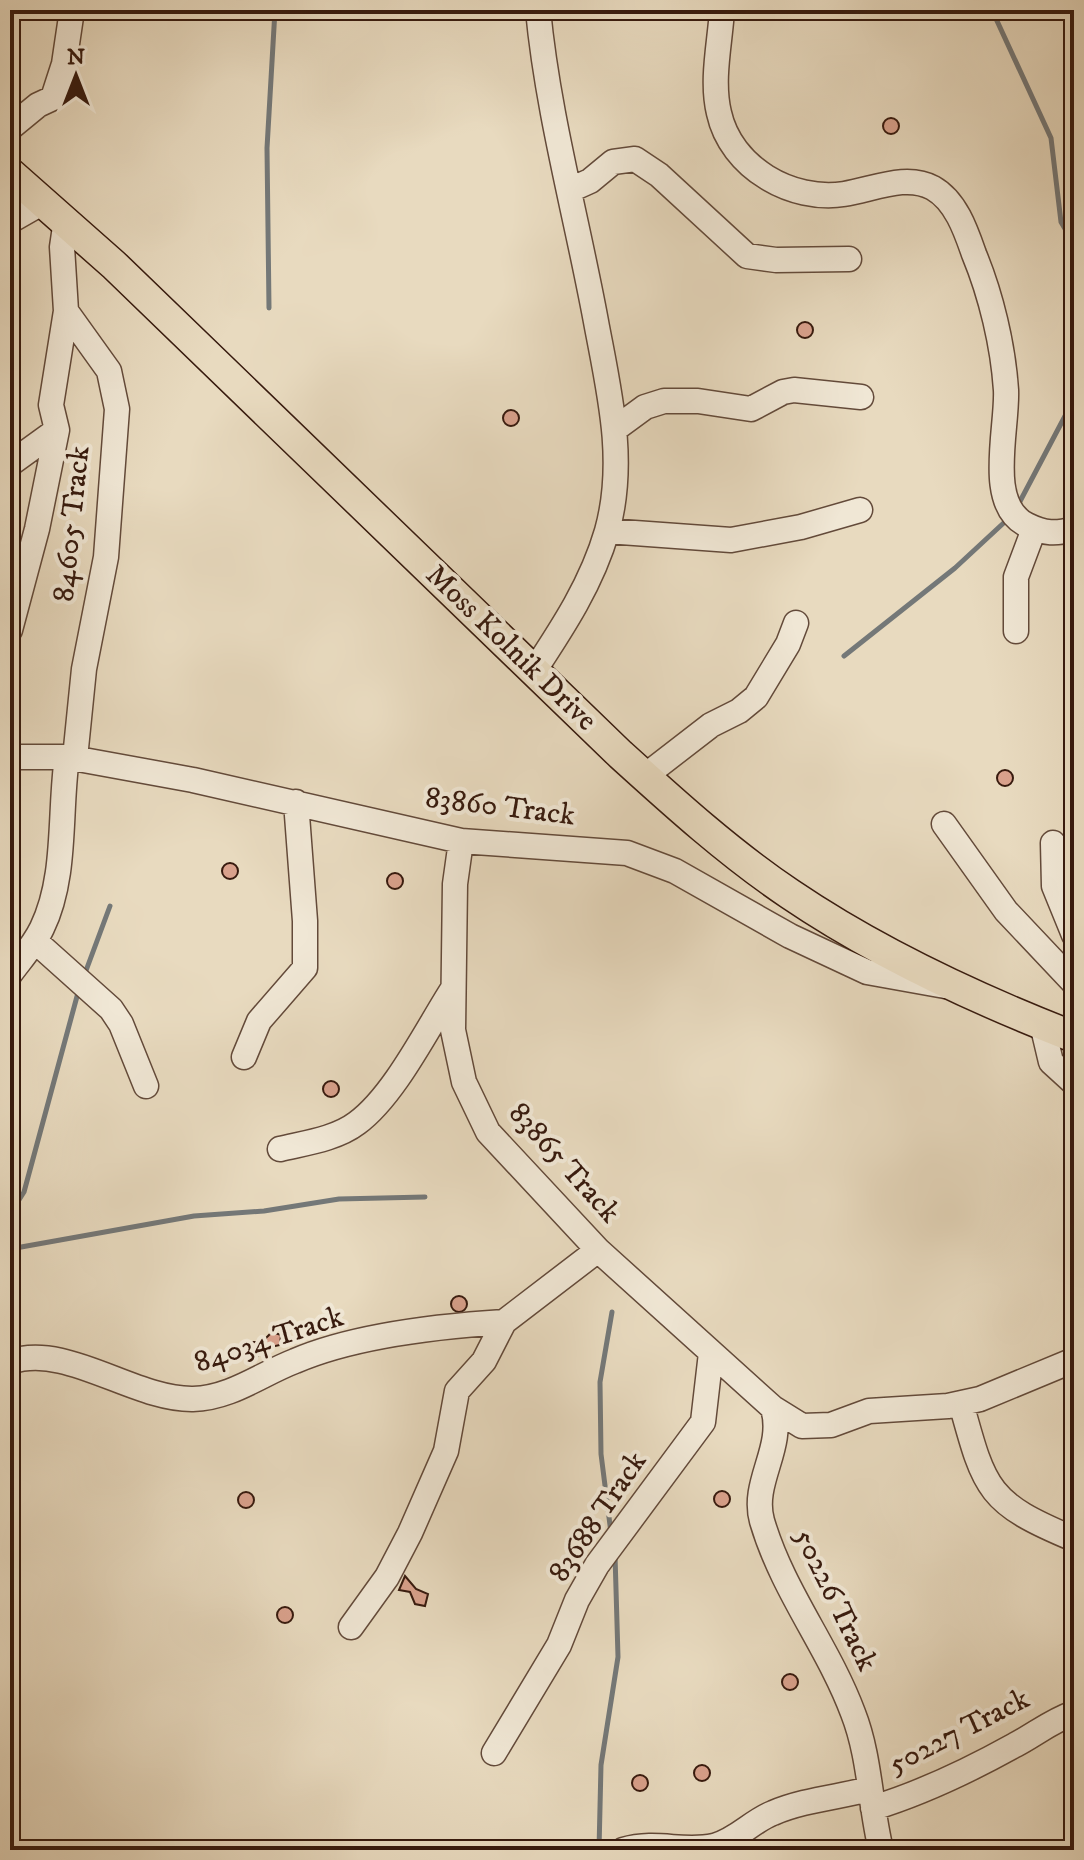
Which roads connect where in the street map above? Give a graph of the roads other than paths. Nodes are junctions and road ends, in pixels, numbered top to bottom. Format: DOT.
graph roads {
  1 [pos="72,10"];
  2 [pos="538,10"];
  3 [pos="722,10"];
  4 [pos="10,128"];
  5 [pos="10,173"];
  6 [pos="570,190"];
  7 [pos="56,210"];
  8 [pos="10,221"];
  9 [pos="849,259"];
  10 [pos="66,311"];
  11 [pos="861,397"];
  12 [pos="615,429"];
  13 [pos="57,430"];
  14 [pos="10,464"];
  15 [pos="860,510"];
  16 [pos="1034,529"];
  17 [pos="1074,529"];
  18 [pos="607,531"];
  19 [pos="796,623"];
  20 [pos="10,630"];
  21 [pos="1016,631"];
  22 [pos="534,671"];
  23 [pos="10,757"];
  24 [pos="71,758"];
  25 [pos="645,776"];
  26 [pos="296,802"];
  27 [pos="944,824"];
  28 [pos="461,841"];
  29 [pos="1053,843"];
  30 [pos="1074,935"];
  31 [pos="35,941"];
  32 [pos="10,974"];
  33 [pos="1074,983"];
  34 [pos="960,987"];
  35 [pos="453,989"];
  36 [pos="1063,1029"];
  37 [pos="244,1057"];
  38 [pos="1074,1083"];
  39 [pos="146,1086"];
  40 [pos="280,1149"];
  41 [pos="598,1250"];
  42 [pos="504,1322"];
  43 [pos="711,1353"];
  44 [pos="1074,1360"];
  45 [pos="10,1362"];
  46 [pos="961,1403"];
  47 [pos="773,1408"];
  48 [pos="1074,1539"];
  49 [pos="351,1627"];
  50 [pos="1074,1713"];
  51 [pos="494,1753"];
  52 [pos="872,1799"];
  53 [pos="623,1850"];
  54 [pos="881,1850"];
  1 -- 4 [label="street"];
  2 -- 6 [label="street"];
  3 -- 16 [label="street"];
  5 -- 7 [label="main road, Moss Kolnik Drive"];
  6 -- 9 [label="street"];
  6 -- 12 [label="street"];
  7 -- 8 [label="street"];
  7 -- 10 [label="street"];
  7 -- 22 [label="main road, Moss Kolnik Drive"];
  10 -- 13 [label="street"];
  10 -- 24 [label="street, 84605 Track"];
  11 -- 12 [label="street"];
  12 -- 18 [label="street"];
  13 -- 14 [label="street"];
  13 -- 20 [label="street"];
  15 -- 18 [label="street"];
  16 -- 17 [label="street"];
  16 -- 21 [label="street"];
  18 -- 22 [label="street"];
  19 -- 25 [label="street"];
  22 -- 25 [label="main road, Moss Kolnik Drive"];
  23 -- 24 [label="street, 83860 Track"];
  24 -- 26 [label="street, 83860 Track"];
  24 -- 31 [label="street, 84605 Track"];
  25 -- 34 [label="main road, Moss Kolnik Drive"];
  26 -- 28 [label="street, 83860 Track"];
  26 -- 37 [label="street"];
  27 -- 33 [label="street"];
  28 -- 34 [label="street, 83860 Track"];
  28 -- 35 [label="street, 83865 Track"];
  29 -- 30 [label="street"];
  31 -- 32 [label="street, 84605 Track"];
  31 -- 39 [label="street"];
  34 -- 36 [label="main road, Moss Kolnik Drive"];
  35 -- 40 [label="street"];
  35 -- 41 [label="street, 83865 Track"];
  36 -- 38 [label="street"];
  41 -- 42 [label="street"];
  41 -- 43 [label="street, 83865 Track"];
  42 -- 45 [label="street, 84034 Track"];
  42 -- 49 [label="street"];
  43 -- 47 [label="street, 83865 Track"];
  43 -- 51 [label="street, 83688 Track"];
  44 -- 46 [label="street"];
  46 -- 47 [label="street"];
  46 -- 48 [label="street"];
  47 -- 52 [label="street, 50226 Track"];
  50 -- 52 [label="street, 50227 Track"];
  52 -- 53 [label="street, 50227 Track"];
  52 -- 54 [label="street, 50226 Track"];
}
